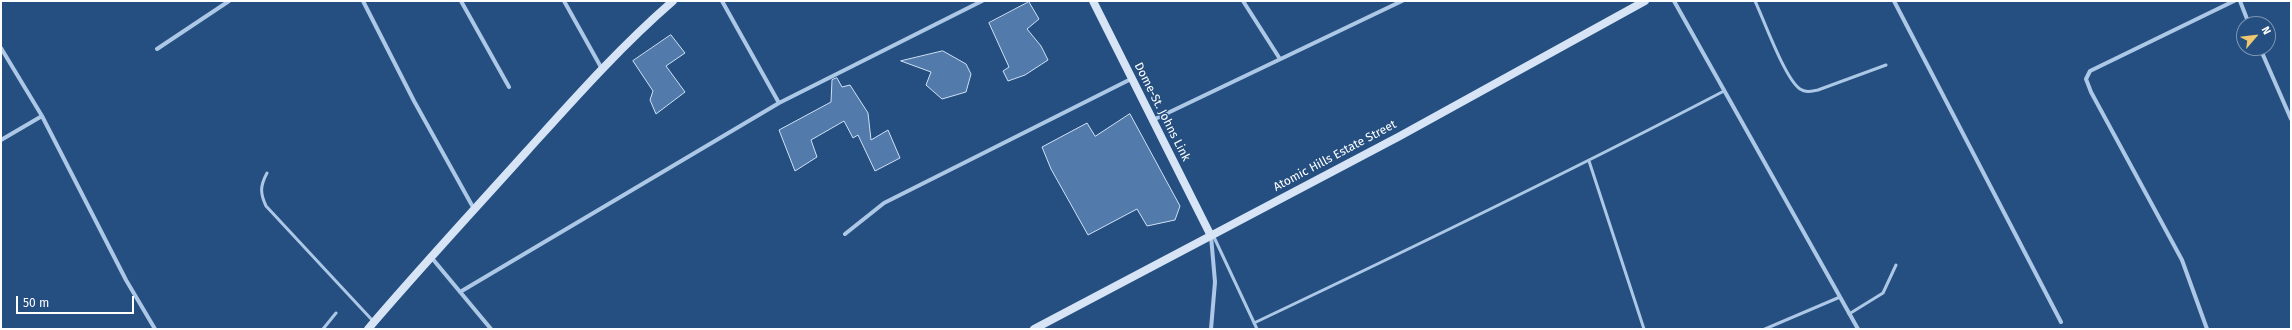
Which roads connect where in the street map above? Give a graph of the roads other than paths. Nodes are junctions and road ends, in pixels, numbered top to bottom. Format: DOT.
graph roads {
  1 [pos="229,1"];
  2 [pos="363,1"];
  3 [pos="461,1"];
  4 [pos="564,1"];
  5 [pos="673,1"];
  6 [pos="722,1"];
  7 [pos="982,1"];
  8 [pos="1093,1"];
  9 [pos="1243,1"];
  10 [pos="1402,1"];
  11 [pos="1645,1"];
  12 [pos="1674,1"];
  13 [pos="1755,1"];
  14 [pos="1894,1"];
  15 [pos="2234,1"];
  16 [pos="2240,1"];
  17 [pos="2246,16"];
  18 [pos="1,48"];
  19 [pos="157,49"];
  20 [pos="2263,56"];
  21 [pos="1280,59"];
  22 [pos="1886,65"];
  23 [pos="602,69"];
  24 [pos="1131,78"];
  25 [pos="509,87"];
  26 [pos="1724,91"];
  27 [pos="779,104"];
  28 [pos="42,116"];
  29 [pos="2291,119"];
  30 [pos="1153,120"];
  31 [pos="1,140"];
  32 [pos="1589,161"];
  33 [pos="267,173"];
  34 [pos="474,210"];
  35 [pos="1212,233"];
  36 [pos="845,234"];
  37 [pos="430,256"];
  38 [pos="1896,265"];
  39 [pos="460,292"];
  40 [pos="1840,297"];
  41 [pos="336,313"];
  42 [pos="1849,314"];
  43 [pos="374,322"];
  44 [pos="2061,322"];
  45 [pos="1254,323"];
  46 [pos="155,329"];
  47 [pos="323,329"];
  48 [pos="368,329"];
  49 [pos="491,329"];
  50 [pos="1034,329"];
  51 [pos="1211,329"];
  52 [pos="1257,329"];
  53 [pos="1644,329"];
  54 [pos="1765,329"];
  55 [pos="1858,329"];
  56 [pos="2207,329"];
  1 -- 19 [label="street"];
  2 -- 34 [label="street"];
  3 -- 25 [label="street"];
  4 -- 23 [label="street"];
  5 -- 23 [label="main road"];
  6 -- 27 [label="street"];
  7 -- 27 [label="street"];
  8 -- 24 [label="main road, Dome-St. Johns Link"];
  9 -- 21 [label="street"];
  10 -- 21 [label="street"];
  11 -- 35 [label="main road, Atomic Hills Estate Street"];
  12 -- 26 [label="street"];
  13 -- 22 [label="lane"];
  14 -- 44 [label="street"];
  15 -- 56 [label="street"];
  16 -- 17 [label="street"];
  18 -- 28 [label="street"];
  20 -- 29 [label="street"];
  21 -- 30 [label="street"];
  23 -- 34 [label="main road"];
  24 -- 30 [label="main road, Dome-St. Johns Link"];
  24 -- 36 [label="street"];
  26 -- 32 [label="lane"];
  26 -- 40 [label="street"];
  27 -- 39 [label="street"];
  28 -- 31 [label="street"];
  28 -- 46 [label="street"];
  30 -- 35 [label="main road, Dome-St. Johns Link"];
  32 -- 45 [label="lane"];
  32 -- 53 [label="lane"];
  33 -- 43 [label="lane"];
  34 -- 37 [label="main road"];
  35 -- 45 [label="lane"];
  35 -- 50 [label="main road, Atomic Hills Estate Street"];
  35 -- 51 [label="street"];
  37 -- 39 [label="street"];
  37 -- 43 [label="main road"];
  38 -- 42 [label="lane"];
  39 -- 49 [label="street"];
  40 -- 42 [label="street"];
  40 -- 54 [label="lane"];
  41 -- 47 [label="lane"];
  42 -- 55 [label="street"];
  43 -- 48 [label="main road"];
  45 -- 52 [label="lane"];
}
